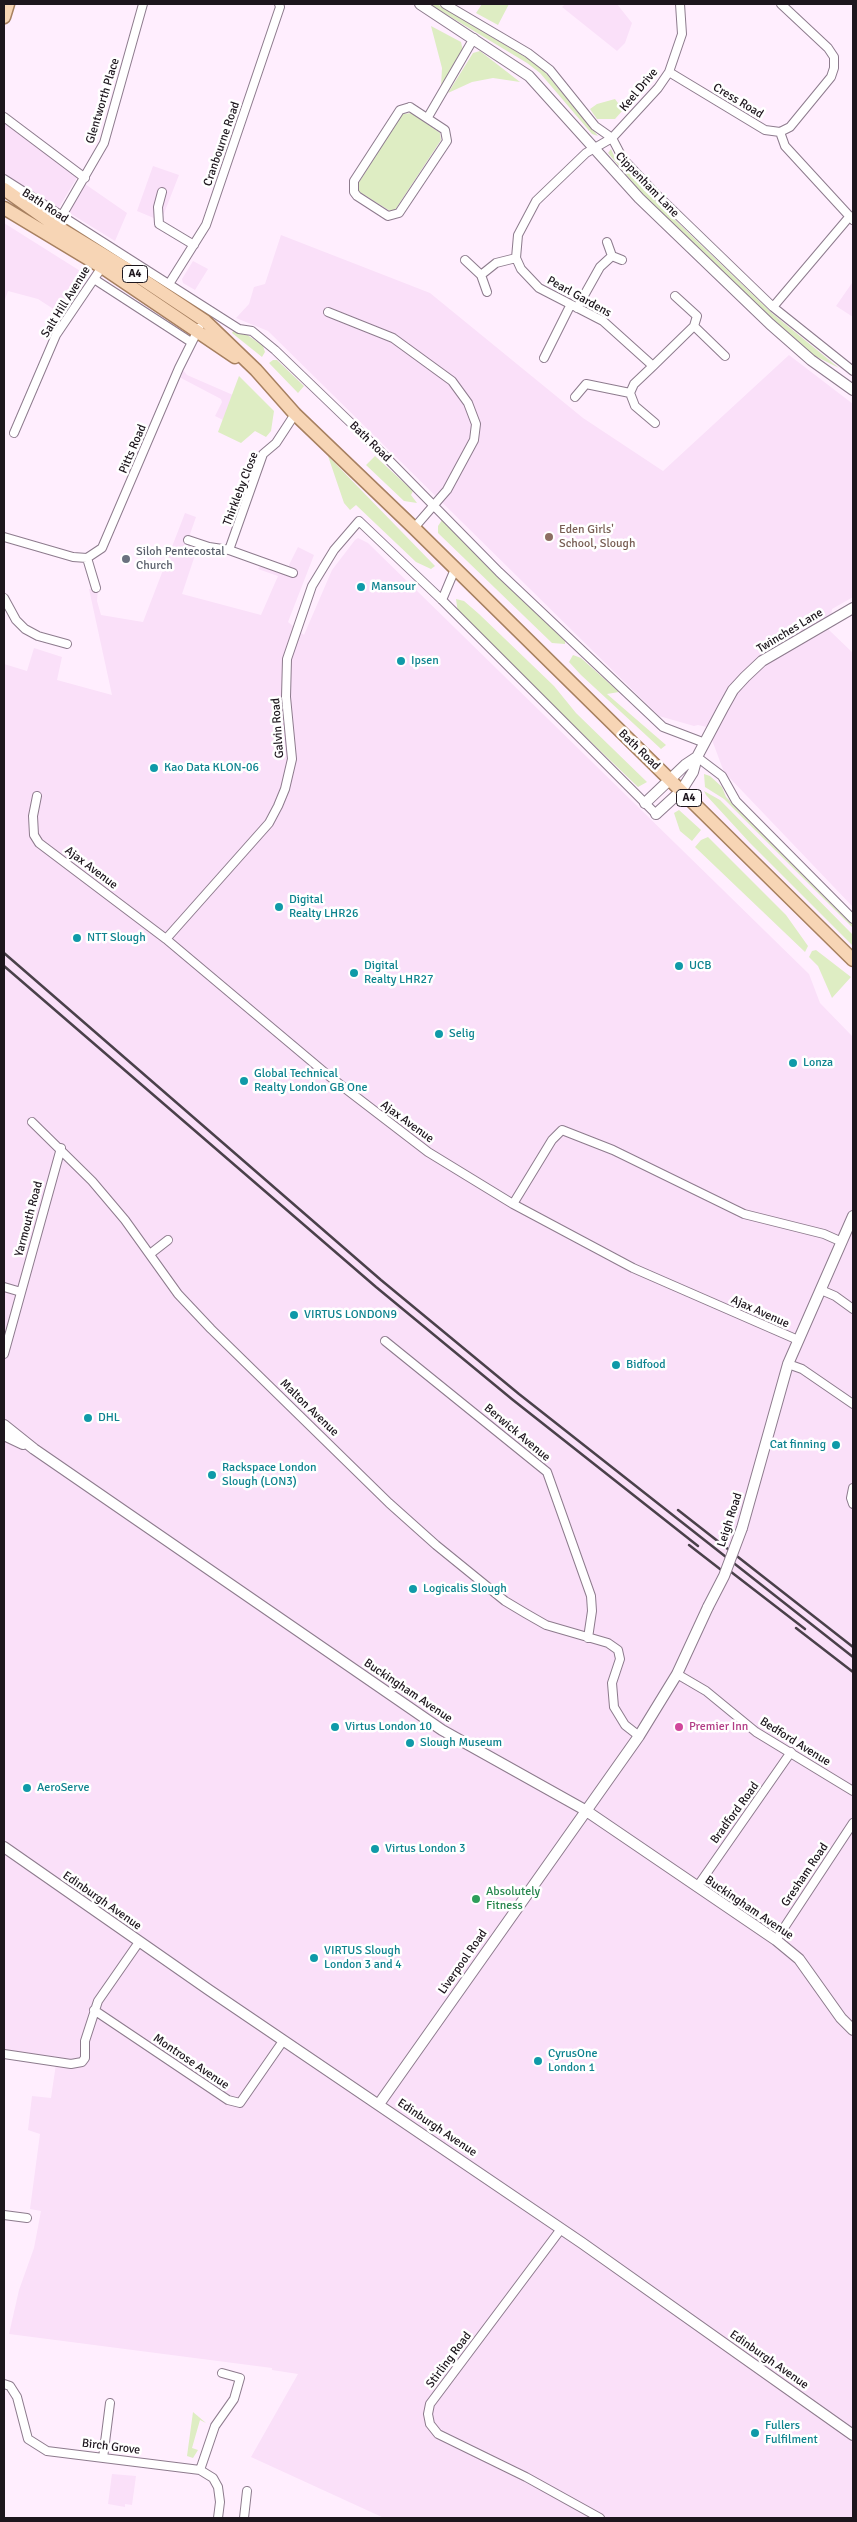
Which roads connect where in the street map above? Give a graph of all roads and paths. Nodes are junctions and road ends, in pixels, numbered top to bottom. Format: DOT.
graph roads {
  1 [pos="8,4"];
  2 [pos="143,4"];
  3 [pos="279,4"];
  4 [pos="420,4"];
  5 [pos="445,4"];
  6 [pos="680,4"];
  7 [pos="782,4"];
  8 [pos="4,17"];
  9 [pos="474,38"];
  10 [pos="669,72"];
  11 [pos="4,117"];
  12 [pos="428,117"];
  13 [pos="780,132"];
  14 [pos="612,138"];
  15 [pos="595,148"];
  16 [pos="85,178"];
  17 [pos="4,179"];
  18 [pos="4,189"];
  19 [pos="162,192"];
  20 [pos="4,208"];
  21 [pos="852,218"];
  22 [pos="59,221"];
  23 [pos="607,242"];
  24 [pos="194,245"];
  25 [pos="612,256"];
  26 [pos="516,258"];
  27 [pos="465,260"];
  28 [pos="622,260"];
  29 [pos="102,267"];
  30 [pos="481,275"];
  31 [pos="94,279"];
  32 [pos="169,284"];
  33 [pos="486,292"];
  34 [pos="675,296"];
  35 [pos="573,307"];
  36 [pos="772,307"];
  37 [pos="328,312"];
  38 [pos="694,326"];
  39 [pos="198,331"];
  40 [pos="725,356"];
  41 [pos="544,358"];
  42 [pos="653,366"];
  43 [pos="853,371"];
  44 [pos="853,390"];
  45 [pos="630,393"];
  46 [pos="575,397"];
  47 [pos="295,414"];
  48 [pos="655,423"];
  49 [pos="14,433"];
  50 [pos="434,504"];
  51 [pos="414,528"];
  52 [pos="4,537"];
  53 [pos="188,540"];
  54 [pos="229,550"];
  55 [pos="87,558"];
  56 [pos="455,569"];
  57 [pos="293,573"];
  58 [pos="96,588"];
  59 [pos="4,598"];
  60 [pos="442,600"];
  61 [pos="853,608"];
  62 [pos="67,644"];
  63 [pos="705,743"];
  64 [pos="697,757"];
  65 [pos="670,779"];
  66 [pos="681,791"];
  67 [pos="37,796"];
  68 [pos="646,803"];
  69 [pos="656,814"];
  70 [pos="853,919"];
  71 [pos="166,939"];
  72 [pos="853,960"];
  73 [pos="32,1122"];
  74 [pos="61,1148"];
  75 [pos="513,1204"];
  76 [pos="853,1216"];
  77 [pos="168,1240"];
  78 [pos="842,1242"];
  79 [pos="150,1254"];
  80 [pos="4,1287"];
  81 [pos="821,1290"];
  82 [pos="21,1292"];
  83 [pos="853,1309"];
  84 [pos="798,1340"];
  85 [pos="385,1341"];
  86 [pos="4,1354"];
  87 [pos="788,1364"];
  88 [pos="853,1404"];
  89 [pos="5,1432"];
  90 [pos="853,1488"];
  91 [pos="853,1504"];
  92 [pos="588,1638"];
  93 [pos="677,1674"];
  94 [pos="639,1736"];
  95 [pos="791,1752"];
  96 [pos="853,1791"];
  97 [pos="585,1810"];
  98 [pos="853,1823"];
  99 [pos="4,1847"];
  100 [pos="696,1887"];
  101 [pos="776,1940"];
  102 [pos="139,1942"];
  103 [pos="94,2010"];
  104 [pos="853,2030"];
  105 [pos="283,2041"];
  106 [pos="4,2054"];
  107 [pos="379,2104"];
  108 [pos="4,2215"];
  109 [pos="27,2218"];
  110 [pos="561,2229"];
  111 [pos="222,2372"];
  112 [pos="4,2384"];
  113 [pos="110,2402"];
  114 [pos="853,2435"];
  115 [pos="103,2458"];
  116 [pos="200,2470"];
  117 [pos="247,2490"];
  118 [pos="218,2518"];
  119 [pos="244,2518"];
  120 [pos="600,2518"];
  1 -- 8 [label="main road"];
  2 -- 16 [label="street, Glentworth Place"];
  3 -- 24 [label="street, Cranbourne Road"];
  4 -- 9 [label="street, Cippenham Lane"];
  5 -- 14 [label="street"];
  6 -- 10 [label="street, Keel Drive"];
  7 -- 13 [label="street"];
  9 -- 12 [label="street"];
  9 -- 15 [label="street, Cippenham Lane"];
  10 -- 13 [label="street, Cress Road"];
  10 -- 14 [label="street, Keel Drive"];
  11 -- 16 [label="street"];
  12 -- 12 [label="street"];
  13 -- 21 [label="street"];
  14 -- 15 [label="street, Keel Drive"];
  14 -- 36 [label="street"];
  15 -- 26 [label="street"];
  15 -- 44 [label="street, Cippenham Lane"];
  16 -- 22 [label="street, Glentworth Place"];
  17 -- 22 [label="street, Bath Road"];
  18 -- 22 [label="main road, Bath Road / A4"];
  19 -- 24 [label="street"];
  20 -- 29 [label="main road, Bath Road / A4"];
  21 -- 36 [label="street"];
  22 -- 32 [label="street, Bath Road"];
  22 -- 39 [label="main road, Bath Road / A4"];
  23 -- 25 [label="street"];
  24 -- 32 [label="street, Cranbourne Road"];
  25 -- 28 [label="street"];
  25 -- 35 [label="street"];
  26 -- 30 [label="street"];
  26 -- 35 [label="street, Pearl Gardens"];
  27 -- 30 [label="street"];
  29 -- 31 [label="street, Salt Hill Avenue"];
  29 -- 39 [label="main road, Bath Road / A4"];
  30 -- 33 [label="street"];
  31 -- 39 [label="street"];
  31 -- 49 [label="street, Salt Hill Avenue"];
  32 -- 50 [label="street, Bath Road"];
  34 -- 38 [label="street"];
  35 -- 41 [label="street"];
  35 -- 42 [label="street, Pearl Gardens"];
  36 -- 43 [label="street"];
  37 -- 50 [label="street"];
  38 -- 40 [label="street"];
  38 -- 42 [label="street"];
  39 -- 47 [label="main road, Bath Road / A4"];
  39 -- 55 [label="street, Pitts Road"];
  42 -- 45 [label="street"];
  45 -- 46 [label="street"];
  45 -- 48 [label="street"];
  47 -- 51 [label="main road, Bath Road / A4"];
  47 -- 54 [label="street, Thirkleby Close"];
  50 -- 51 [label="street"];
  50 -- 63 [label="street, Bath Road"];
  51 -- 56 [label="main road, Bath Road / A4"];
  52 -- 55 [label="street"];
  53 -- 54 [label="street"];
  54 -- 57 [label="street"];
  55 -- 58 [label="street"];
  56 -- 60 [label="street"];
  56 -- 65 [label="main road, Bath Road / A4"];
  59 -- 62 [label="street"];
  60 -- 68 [label="street"];
  60 -- 71 [label="street, Galvin Road"];
  61 -- 63 [label="street, Twinches Lane"];
  63 -- 64 [label="street, Twinches Lane"];
  64 -- 65 [label="street, Twinches Lane"];
  64 -- 66 [label="street, Twinches Lane"];
  64 -- 70 [label="street"];
  65 -- 66 [label="main road, Bath Road / A4"];
  65 -- 68 [label="street, Twinches Lane"];
  66 -- 69 [label="street, Twinches Lane"];
  66 -- 72 [label="main road, Bath Road / A4"];
  67 -- 71 [label="street, Ajax Avenue"];
  68 -- 69 [label="street"];
  71 -- 75 [label="street, Ajax Avenue"];
  73 -- 74 [label="street, Malton Avenue"];
  74 -- 79 [label="street, Malton Avenue"];
  74 -- 82 [label="street, Yarmouth Road"];
  75 -- 78 [label="street"];
  75 -- 84 [label="street, Ajax Avenue"];
  76 -- 78 [label="street, Leigh Road"];
  77 -- 79 [label="street"];
  78 -- 81 [label="street, Leigh Road"];
  79 -- 92 [label="street, Malton Avenue"];
  80 -- 82 [label="street"];
  81 -- 83 [label="street"];
  81 -- 84 [label="street, Leigh Road"];
  82 -- 86 [label="street, Yarmouth Road"];
  84 -- 87 [label="street, Leigh Road"];
  85 -- 92 [label="street, Berwick Avenue"];
  87 -- 88 [label="street"];
  87 -- 93 [label="street, Leigh Road, bridge"];
  89 -- 97 [label="street, Buckingham Avenue"];
  90 -- 91 [label="street"];
  92 -- 94 [label="street, Malton Avenue"];
  93 -- 94 [label="street, Leigh Road"];
  93 -- 95 [label="street, Bedford Avenue"];
  94 -- 97 [label="street, Leigh Road"];
  95 -- 96 [label="street, Bedford Avenue"];
  95 -- 100 [label="street, Bradford Road"];
  97 -- 100 [label="street, Buckingham Avenue"];
  97 -- 107 [label="street, Liverpool Road"];
  98 -- 101 [label="street, Gresham Road"];
  99 -- 102 [label="street, Edinburgh Avenue"];
  100 -- 101 [label="street, Buckingham Avenue"];
  101 -- 104 [label="street, Buckingham Avenue"];
  102 -- 103 [label="street"];
  102 -- 105 [label="street, Edinburgh Avenue"];
  103 -- 105 [label="street, Montrose Avenue"];
  103 -- 106 [label="street"];
  105 -- 107 [label="street, Edinburgh Avenue"];
  107 -- 110 [label="street, Edinburgh Avenue"];
  108 -- 109 [label="street"];
  110 -- 114 [label="street, Edinburgh Avenue"];
  110 -- 120 [label="street, Stirling Road"];
  111 -- 116 [label="street"];
  112 -- 115 [label="street, Birch Grove"];
  113 -- 115 [label="street"];
  115 -- 116 [label="street, Birch Grove"];
  116 -- 118 [label="street"];
  117 -- 119 [label="street"];
}
